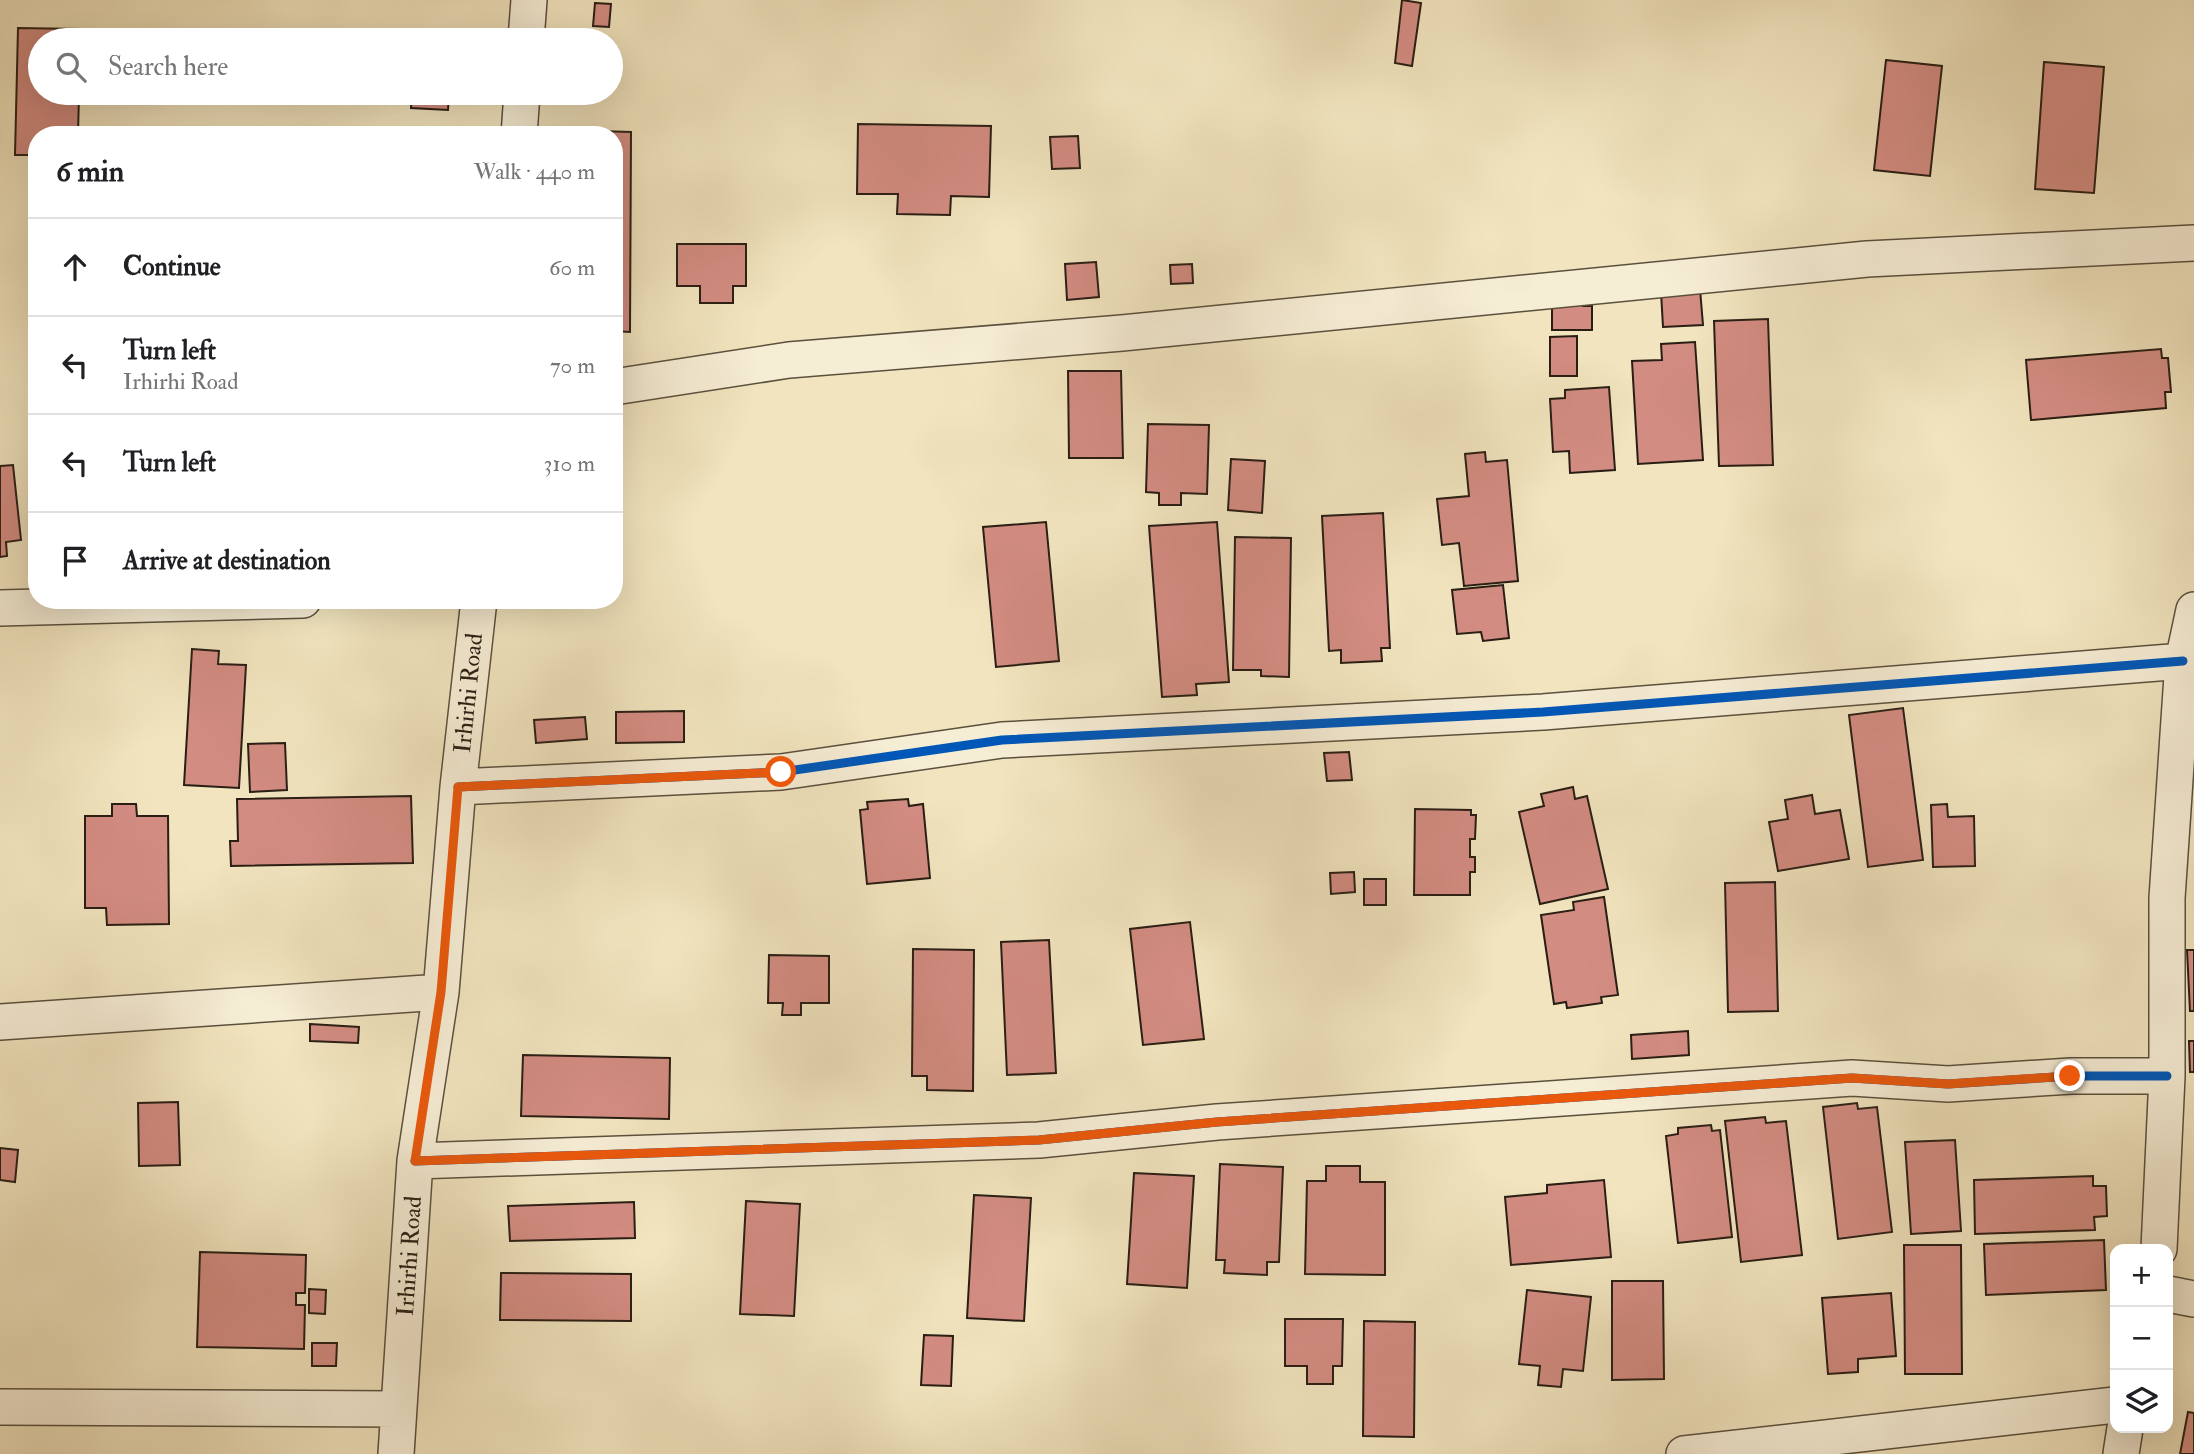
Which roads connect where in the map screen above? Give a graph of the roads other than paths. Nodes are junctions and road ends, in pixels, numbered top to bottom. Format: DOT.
graph roads {
  1 [pos="529,0"];
  2 [pos="527,28"];
  3 [pos="521,105"];
  4 [pos="520,126"];
  5 [pos="2194,243"];
  6 [pos="623,386"];
  7 [pos="28,607"];
  8 [pos="0,608"];
  9 [pos="478,609"];
  10 [pos="2194,610"];
  11 [pos="2183,661"];
  12 [pos="458,787"];
  13 [pos="2180,898"];
  14 [pos="441,992"];
  15 [pos="0,1023"];
  16 [pos="2167,1076"];
  17 [pos="415,1161"];
  18 [pos="2159,1244"];
  19 [pos="2173,1295"];
  20 [pos="2194,1299"];
  21 [pos="2110,1406"];
  22 [pos="0,1407"];
  23 [pos="399,1409"];
  24 [pos="2124,1433"];
  25 [pos="396,1454"];
  26 [pos="1684,1454"];
  27 [pos="2121,1454"];
  1 -- 2 [label="street"];
  3 -- 4 [label="street"];
  5 -- 6 [label="street"];
  7 -- 8 [label="street"];
  9 -- 12 [label="street, Irhirhi Road"];
  10 -- 11 [label="street"];
  11 -- 12 [label="street"];
  11 -- 13 [label="street"];
  12 -- 14 [label="street, Irhirhi Road"];
  13 -- 16 [label="street"];
  14 -- 15 [label="street"];
  14 -- 17 [label="street, Irhirhi Road"];
  16 -- 17 [label="street"];
  16 -- 18 [label="street"];
  17 -- 23 [label="street, Irhirhi Road"];
  19 -- 20 [label="street"];
  21 -- 26 [label="street"];
  22 -- 23 [label="street"];
  23 -- 25 [label="street, Irhirhi Road"];
  24 -- 27 [label="street"];
}
